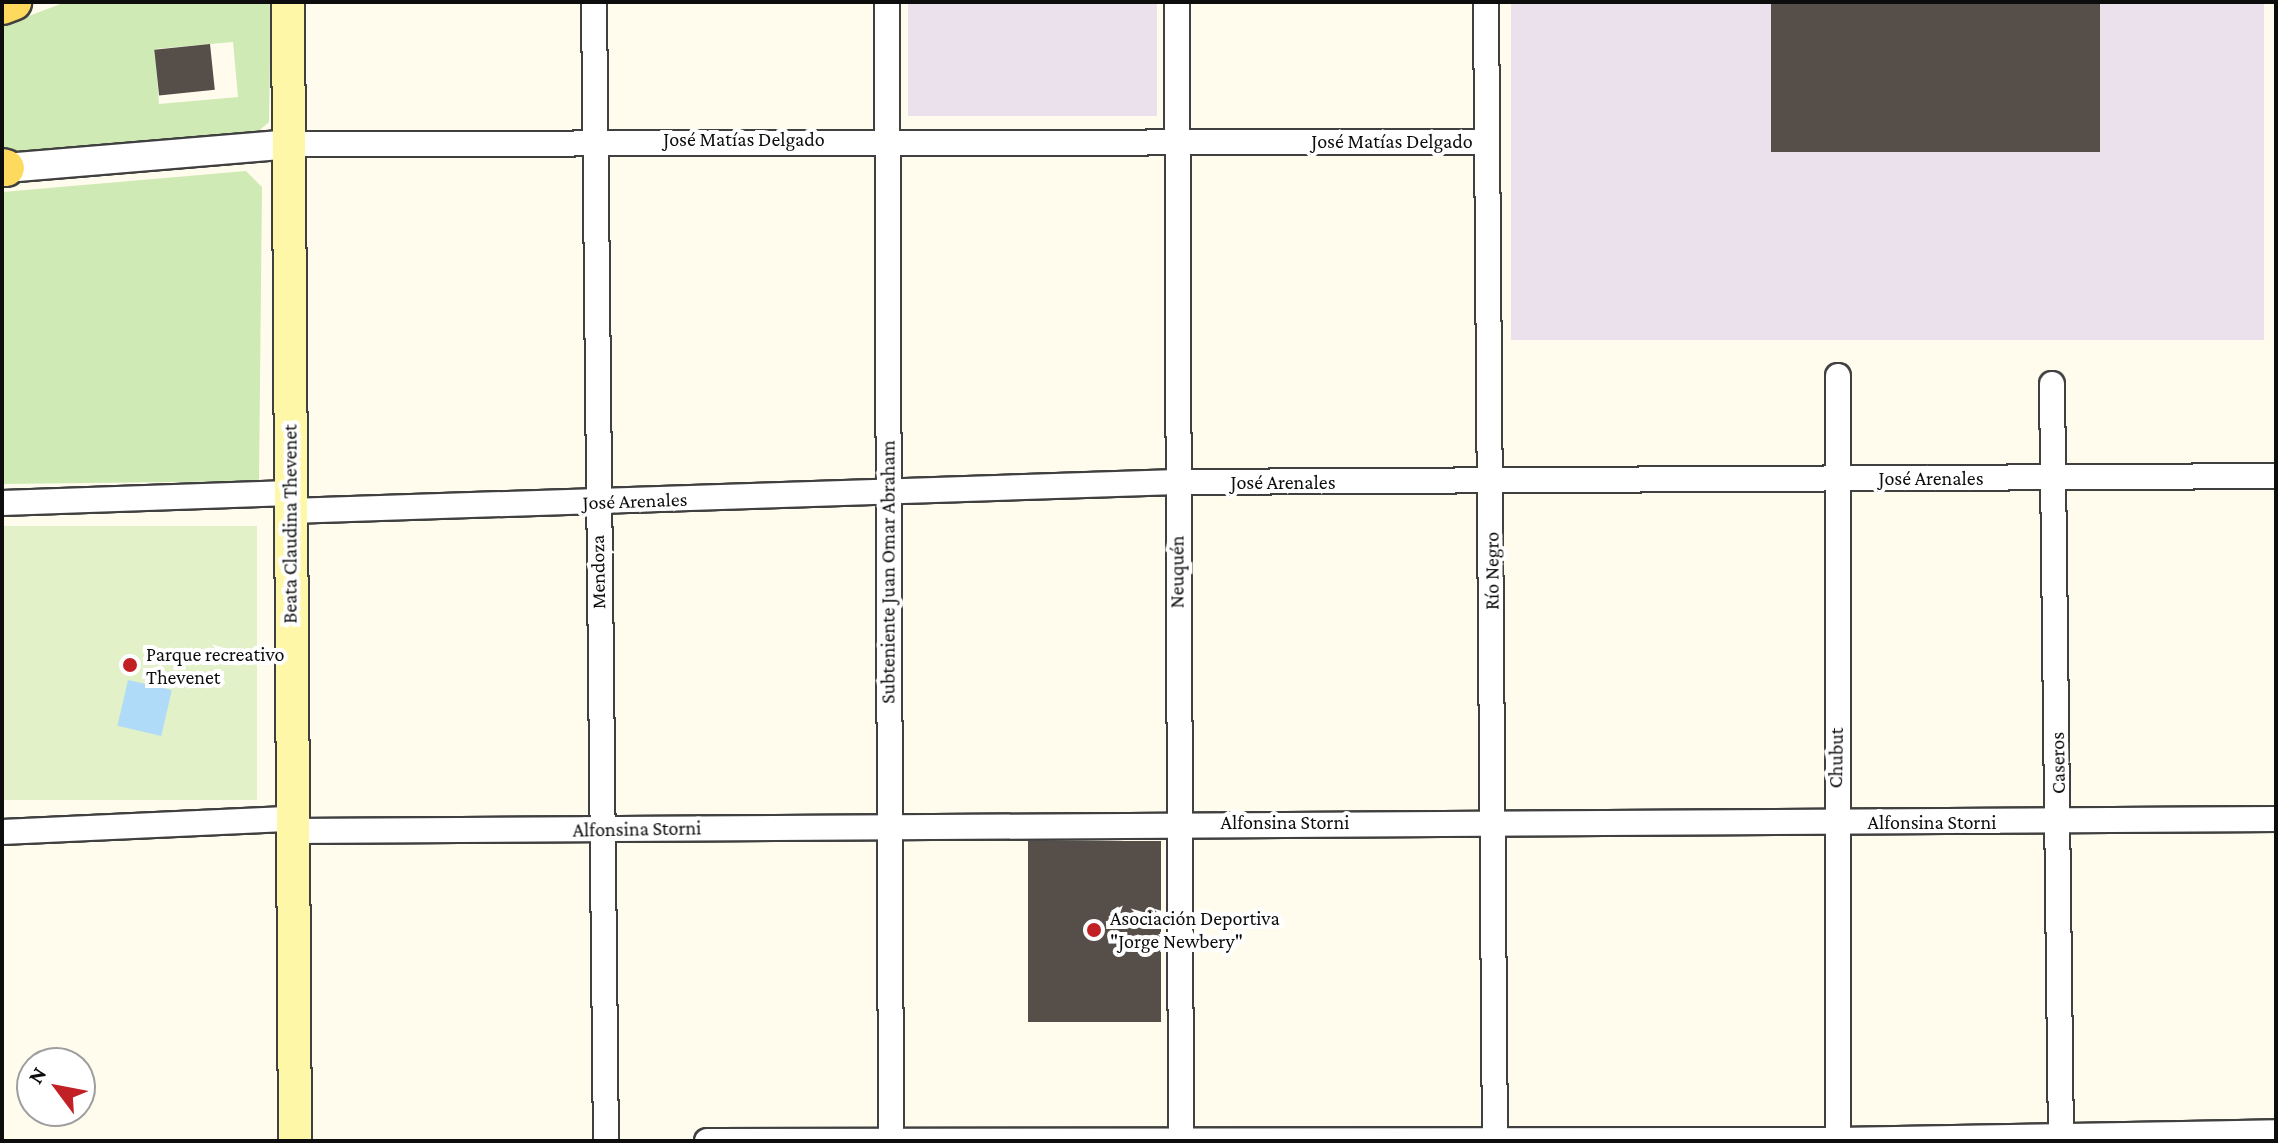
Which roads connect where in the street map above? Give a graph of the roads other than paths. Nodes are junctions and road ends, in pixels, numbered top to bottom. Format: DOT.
graph roads {
  1 [pos="13,2"];
  2 [pos="288,2"];
  3 [pos="594,2"];
  4 [pos="887,2"];
  5 [pos="1177,2"];
  6 [pos="1486,2"];
  7 [pos="2,6"];
  8 [pos="597,139"];
  9 [pos="889,139"];
  10 [pos="1179,141"];
  11 [pos="1487,142"];
  12 [pos="290,144"];
  13 [pos="3,168"];
  14 [pos="1838,376"];
  15 [pos="2052,384"];
  16 [pos="2276,476"];
  17 [pos="2055,478"];
  18 [pos="1840,479"];
  19 [pos="1491,481"];
  20 [pos="1178,482"];
  21 [pos="888,490"];
  22 [pos="290,502"];
  23 [pos="597,502"];
  24 [pos="2,503"];
  25 [pos="2276,819"];
  26 [pos="1494,821"];
  27 [pos="1176,822"];
  28 [pos="2059,822"];
  29 [pos="1835,823"];
  30 [pos="888,824"];
  31 [pos="293,825"];
  32 [pos="602,830"];
  33 [pos="2,832"];
  34 [pos="2276,1132"];
  35 [pos="1495,1138"];
  36 [pos="2061,1138"];
  37 [pos="891,1139"];
  38 [pos="1181,1139"];
  39 [pos="295,1141"];
  40 [pos="606,1141"];
  41 [pos="707,1141"];
  42 [pos="1838,1141"];
  1 -- 7 [label="main road"];
  2 -- 12 [label="main road, Beata Claudina Thevenet"];
  3 -- 8 [label="street, Mendoza"];
  4 -- 9 [label="street, Subteniente Juan Omar Abraham"];
  5 -- 10 [label="street, Neuquén"];
  6 -- 11 [label="street, Río Negro"];
  8 -- 9 [label="street, José Matías Delgado"];
  8 -- 12 [label="street, José Matías Delgado"];
  8 -- 23 [label="street, Mendoza"];
  9 -- 10 [label="street, José Matías Delgado"];
  9 -- 21 [label="street, Subteniente Juan Omar Abraham"];
  10 -- 11 [label="street, José Matías Delgado"];
  10 -- 20 [label="street, Neuquén"];
  11 -- 19 [label="street, Río Negro"];
  12 -- 13 [label="street, José Matías Delgado"];
  12 -- 22 [label="main road, Beata Claudina Thevenet"];
  14 -- 18 [label="street, Chubut"];
  15 -- 17 [label="street, Caseros"];
  16 -- 17 [label="street, José Arenales"];
  17 -- 18 [label="street, José Arenales"];
  17 -- 28 [label="street, Caseros"];
  18 -- 19 [label="street, José Arenales"];
  18 -- 29 [label="street, Chubut"];
  19 -- 20 [label="street, José Arenales"];
  19 -- 26 [label="street, Río Negro"];
  20 -- 21 [label="street, José Arenales"];
  20 -- 27 [label="street, Neuquén"];
  21 -- 23 [label="street, José Arenales"];
  21 -- 30 [label="street, Subteniente Juan Omar Abraham"];
  22 -- 23 [label="street, José Arenales"];
  22 -- 24 [label="street, José Arenales"];
  22 -- 31 [label="main road, Beata Claudina Thevenet"];
  23 -- 32 [label="street, Mendoza"];
  25 -- 28 [label="street, Alfonsina Storni"];
  26 -- 27 [label="street, Alfonsina Storni"];
  26 -- 29 [label="street, Alfonsina Storni"];
  26 -- 35 [label="street, Río Negro"];
  27 -- 30 [label="street, Alfonsina Storni"];
  27 -- 38 [label="street, Neuquén"];
  28 -- 29 [label="street, Alfonsina Storni"];
  28 -- 36 [label="street, Caseros"];
  29 -- 42 [label="street, Chubut"];
  30 -- 32 [label="street, Alfonsina Storni"];
  30 -- 37 [label="street, Subteniente Juan Omar Abraham"];
  31 -- 32 [label="street, Alfonsina Storni"];
  31 -- 33 [label="street, Alfonsina Storni"];
  31 -- 39 [label="main road, Beata Claudina Thevenet"];
  32 -- 40 [label="street, Mendoza"];
  34 -- 36 [label="street"];
  35 -- 38 [label="street"];
  35 -- 42 [label="street"];
  36 -- 42 [label="street"];
  37 -- 38 [label="street"];
  37 -- 41 [label="street"];
}
